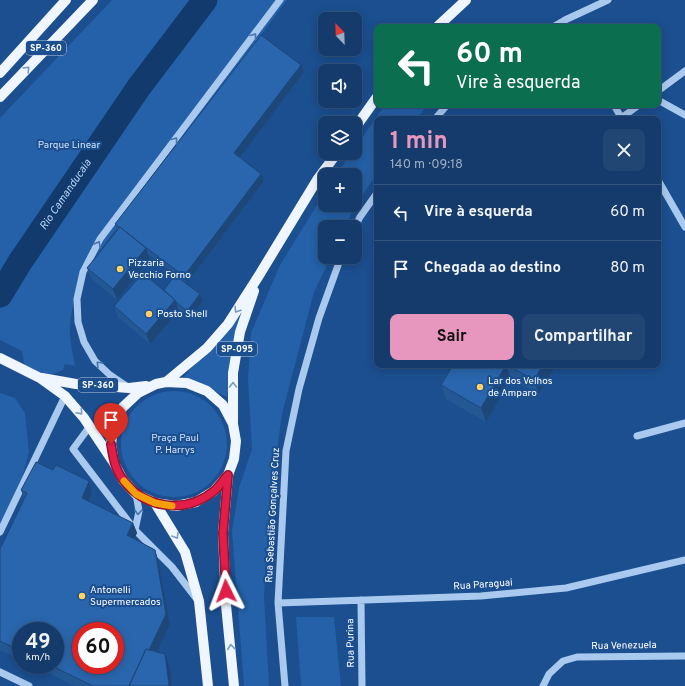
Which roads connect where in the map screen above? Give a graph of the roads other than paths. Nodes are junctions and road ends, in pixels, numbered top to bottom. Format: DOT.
graph roads {
  1 [pos="66,0"];
  2 [pos="93,0"];
  3 [pos="280,0"];
  4 [pos="466,0"];
  5 [pos="608,0"];
  6 [pos="596,2"];
  7 [pos="564,20"];
  8 [pos="440,24"];
  9 [pos="558,24"];
  10 [pos="567,24"];
  11 [pos="685,71"];
  12 [pos="0,73"];
  13 [pos="661,89"];
  14 [pos="0,97"];
  15 [pos="374,101"];
  16 [pos="661,102"];
  17 [pos="444,108"];
  18 [pos="635,108"];
  19 [pos="685,115"];
  20 [pos="438,116"];
  21 [pos="625,116"];
  22 [pos="362,118"];
  23 [pos="332,160"];
  24 [pos="661,185"];
  25 [pos="374,197"];
  26 [pos="358,220"];
  27 [pos="685,227"];
  28 [pos="338,264"];
  29 [pos="258,277"];
  30 [pos="0,358"];
  31 [pos="40,378"];
  32 [pos="161,383"];
  33 [pos="129,388"];
  34 [pos="65,396"];
  35 [pos="685,423"];
  36 [pos="233,424"];
  37 [pos="90,426"];
  38 [pos="637,436"];
  39 [pos="114,463"];
  40 [pos="228,475"];
  41 [pos="136,494"];
  42 [pos="155,503"];
  43 [pos="135,530"];
  44 [pos="0,532"];
  45 [pos="685,560"];
  46 [pos="361,600"];
  47 [pos="199,601"];
  48 [pos="278,603"];
  49 [pos="685,656"];
  50 [pos="0,672"];
  51 [pos="29,686"];
  52 [pos="208,686"];
  53 [pos="234,686"];
  54 [pos="285,686"];
  55 [pos="362,686"];
  56 [pos="543,686"];
  1 -- 12 [label="main road, SP-360"];
  14 -- 2 [label="main road, SP-360, one-way"];
  33 -- 3 [label="street, one-way"];
  4 -- 8 [label="main road"];
  5 -- 6 [label="street"];
  6 -- 7 [label="street"];
  7 -- 9 [label="street"];
  7 -- 10 [label="street"];
  11 -- 13 [label="street"];
  15 -- 22 [label="main road"];
  16 -- 19 [label="street"];
  17 -- 20 [label="street"];
  18 -- 21 [label="street"];
  23 -- 29 [label="main road, SP-095"];
  24 -- 27 [label="street"];
  25 -- 26 [label="street"];
  28 -- 48 [label="street, Rua Sebastião Gonçalves Cruz"];
  29 -- 32 [label="main road, SP-095, one-way"];
  36 -- 29 [label="main road, SP-095, one-way"];
  30 -- 31 [label="main road, SP-360"];
  31 -- 33 [label="main road, SP-360"];
  31 -- 34 [label="main road, SP-360"];
  32 -- 33 [label="main road, SP-360"];
  32 -- 36 [label="main road, SP-095"];
  32 -- 39 [label="main road, SP-095"];
  34 -- 37 [label="main road, SP-360, one-way"];
  34 -- 44 [label="street"];
  35 -- 38 [label="street"];
  36 -- 40 [label="main road, SP-095"];
  37 -- 39 [label="main road, SP-360"];
  37 -- 43 [label="street"];
  39 -- 41 [label="main road, SP-095"];
  40 -- 42 [label="main road, SP-095"];
  53 -- 40 [label="main road, SP-095, one-way"];
  41 -- 42 [label="main road, SP-095"];
  41 -- 43 [label="street, one-way"];
  42 -- 47 [label="main road, one-way"];
  43 -- 47 [label="street"];
  45 -- 46 [label="street, Rua Paraguai"];
  46 -- 48 [label="street, Rua Paraguai"];
  46 -- 55 [label="street, Rua Purina"];
  47 -- 52 [label="main road"];
  48 -- 54 [label="street, Rua Sebastião Gonçalves Cruz"];
  49 -- 56 [label="street, Rua Venezuela"];
  50 -- 51 [label="street"];
}
